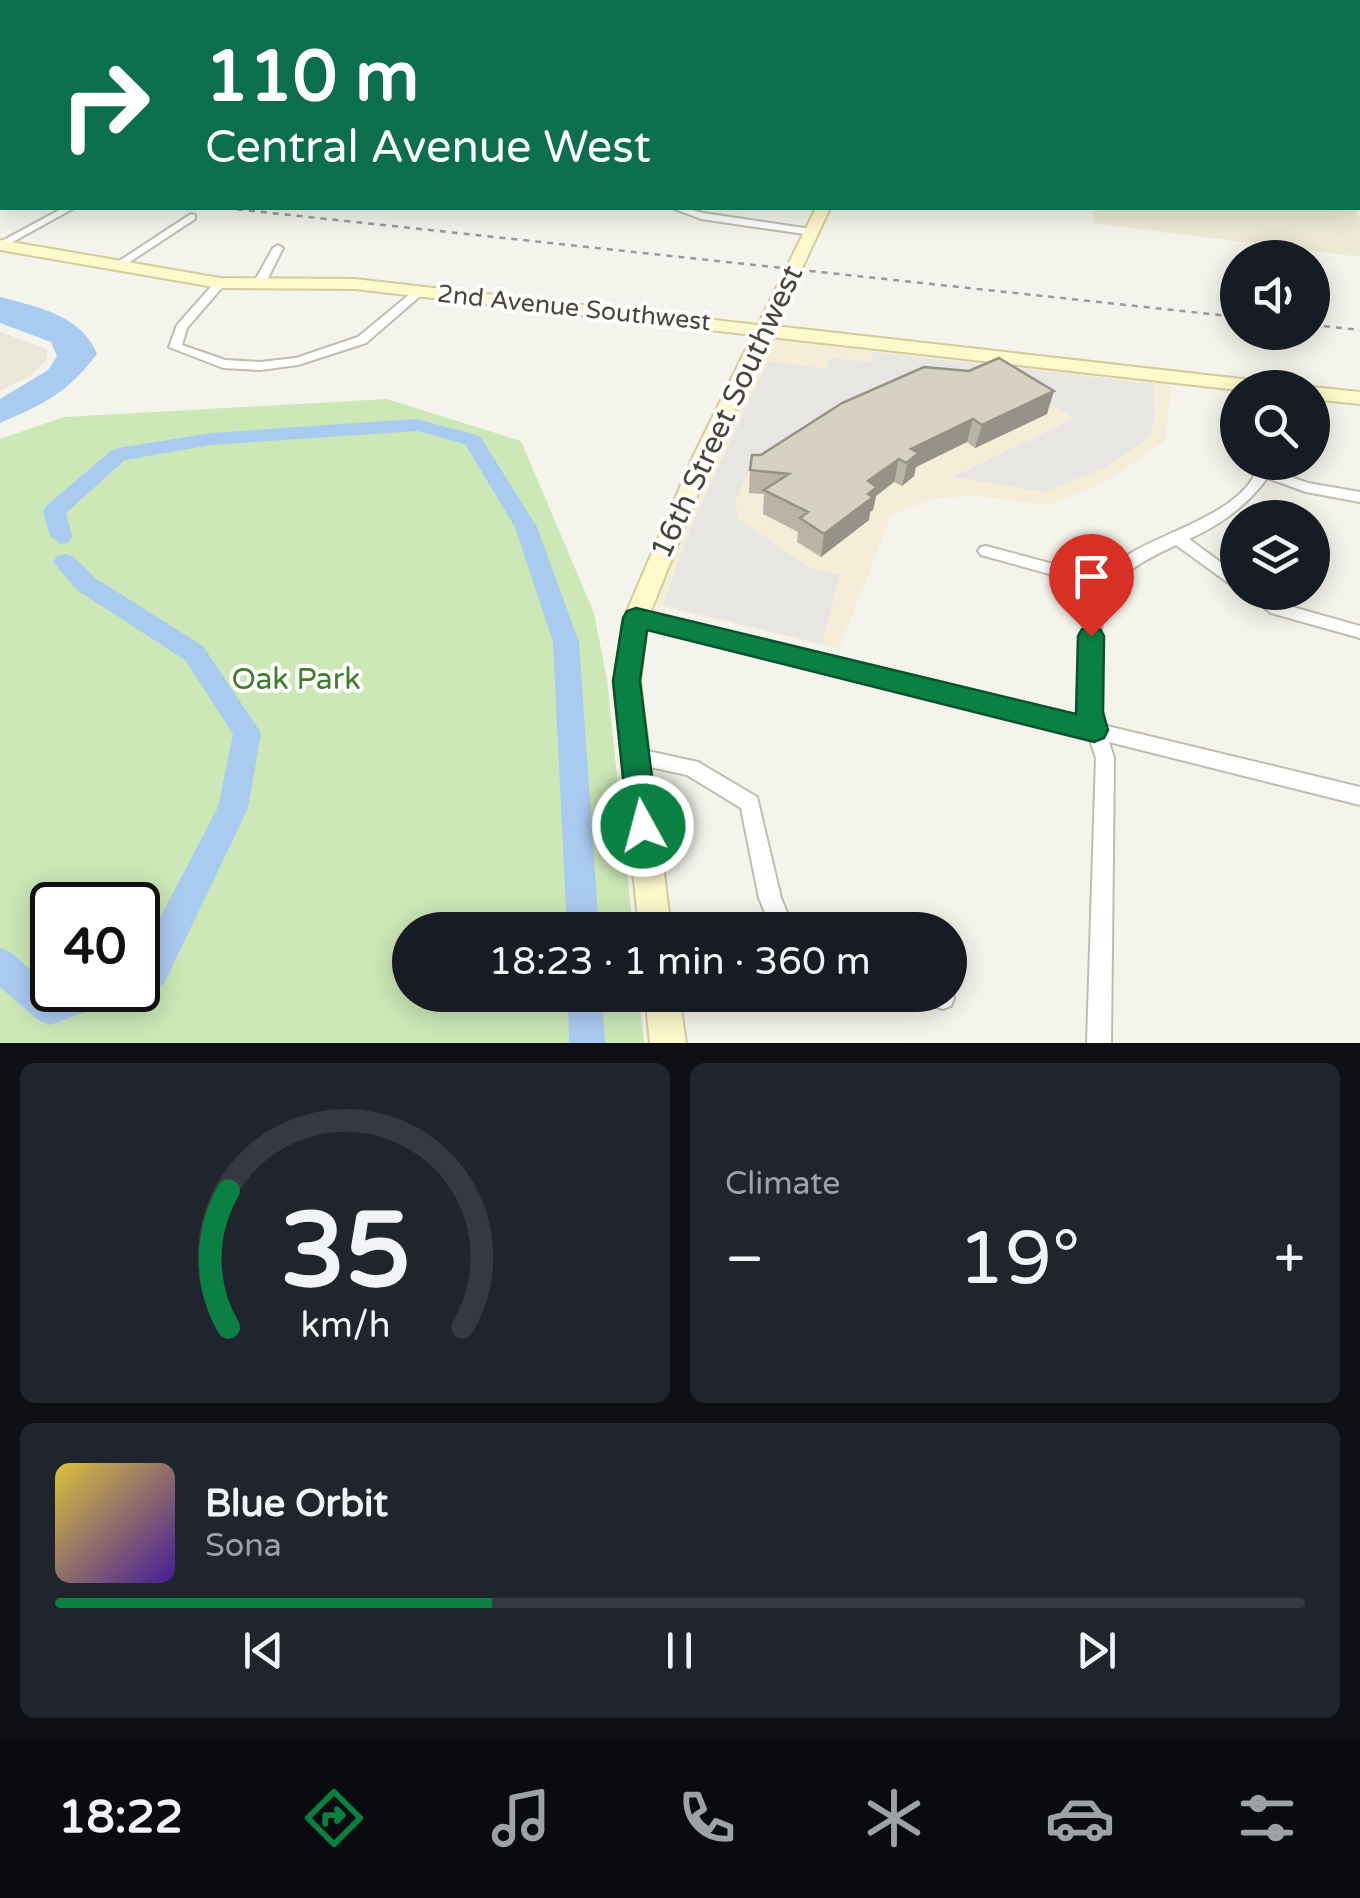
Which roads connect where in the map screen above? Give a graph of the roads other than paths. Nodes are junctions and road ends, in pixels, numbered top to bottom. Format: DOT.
graph roads {
  1 [pos="65,210"];
  2 [pos="684,210"];
  3 [pos="822,210"];
  4 [pos="191,217"];
  5 [pos="812,232"];
  6 [pos="1,246"];
  7 [pos="278,248"];
  8 [pos="115,267"];
  9 [pos="220,284"];
  10 [pos="259,284"];
  11 [pos="420,291"];
  12 [pos="764,329"];
  13 [pos="1220,383"];
  14 [pos="1330,395"];
  15 [pos="1360,398"];
  16 [pos="1257,480"];
  17 [pos="1291,480"];
  18 [pos="1360,497"];
  19 [pos="1179,539"];
  20 [pos="986,551"];
  21 [pos="1220,570"];
  22 [pos="1103,588"];
  23 [pos="1284,610"];
  24 [pos="636,618"];
  25 [pos="1360,632"];
  26 [pos="1094,730"];
  27 [pos="634,756"];
  28 [pos="1360,796"];
  29 [pos="653,912"];
  30 [pos="776,912"];
  31 [pos="664,1012"];
  32 [pos="668,1043"];
  33 [pos="1099,1043"];
  1 -- 6 [label="street"];
  2 -- 5 [label="street"];
  3 -- 5 [label="street, 16th Street Southwest"];
  4 -- 8 [label="street"];
  5 -- 12 [label="street, 16th Street Southwest"];
  6 -- 8 [label="street, 2nd Avenue Southwest"];
  7 -- 10 [label="street"];
  8 -- 9 [label="street, 2nd Avenue Southwest"];
  9 -- 10 [label="street, 2nd Avenue Southwest"];
  9 -- 11 [label="street"];
  10 -- 11 [label="street, 2nd Avenue Southwest"];
  11 -- 12 [label="street, 2nd Avenue Southwest"];
  12 -- 13 [label="street, 2nd Avenue Southwest"];
  12 -- 24 [label="street, 16th Street Southwest"];
  14 -- 15 [label="street"];
  16 -- 19 [label="street"];
  17 -- 18 [label="street"];
  19 -- 21 [label="street"];
  19 -- 22 [label="street"];
  20 -- 22 [label="street"];
  22 -- 26 [label="street"];
  23 -- 25 [label="street"];
  24 -- 26 [label="street"];
  24 -- 27 [label="street, 16th Street Southwest"];
  26 -- 28 [label="street"];
  26 -- 33 [label="street"];
  27 -- 29 [label="street, 16th Street Southwest"];
  27 -- 30 [label="street"];
  31 -- 32 [label="street"];
}
